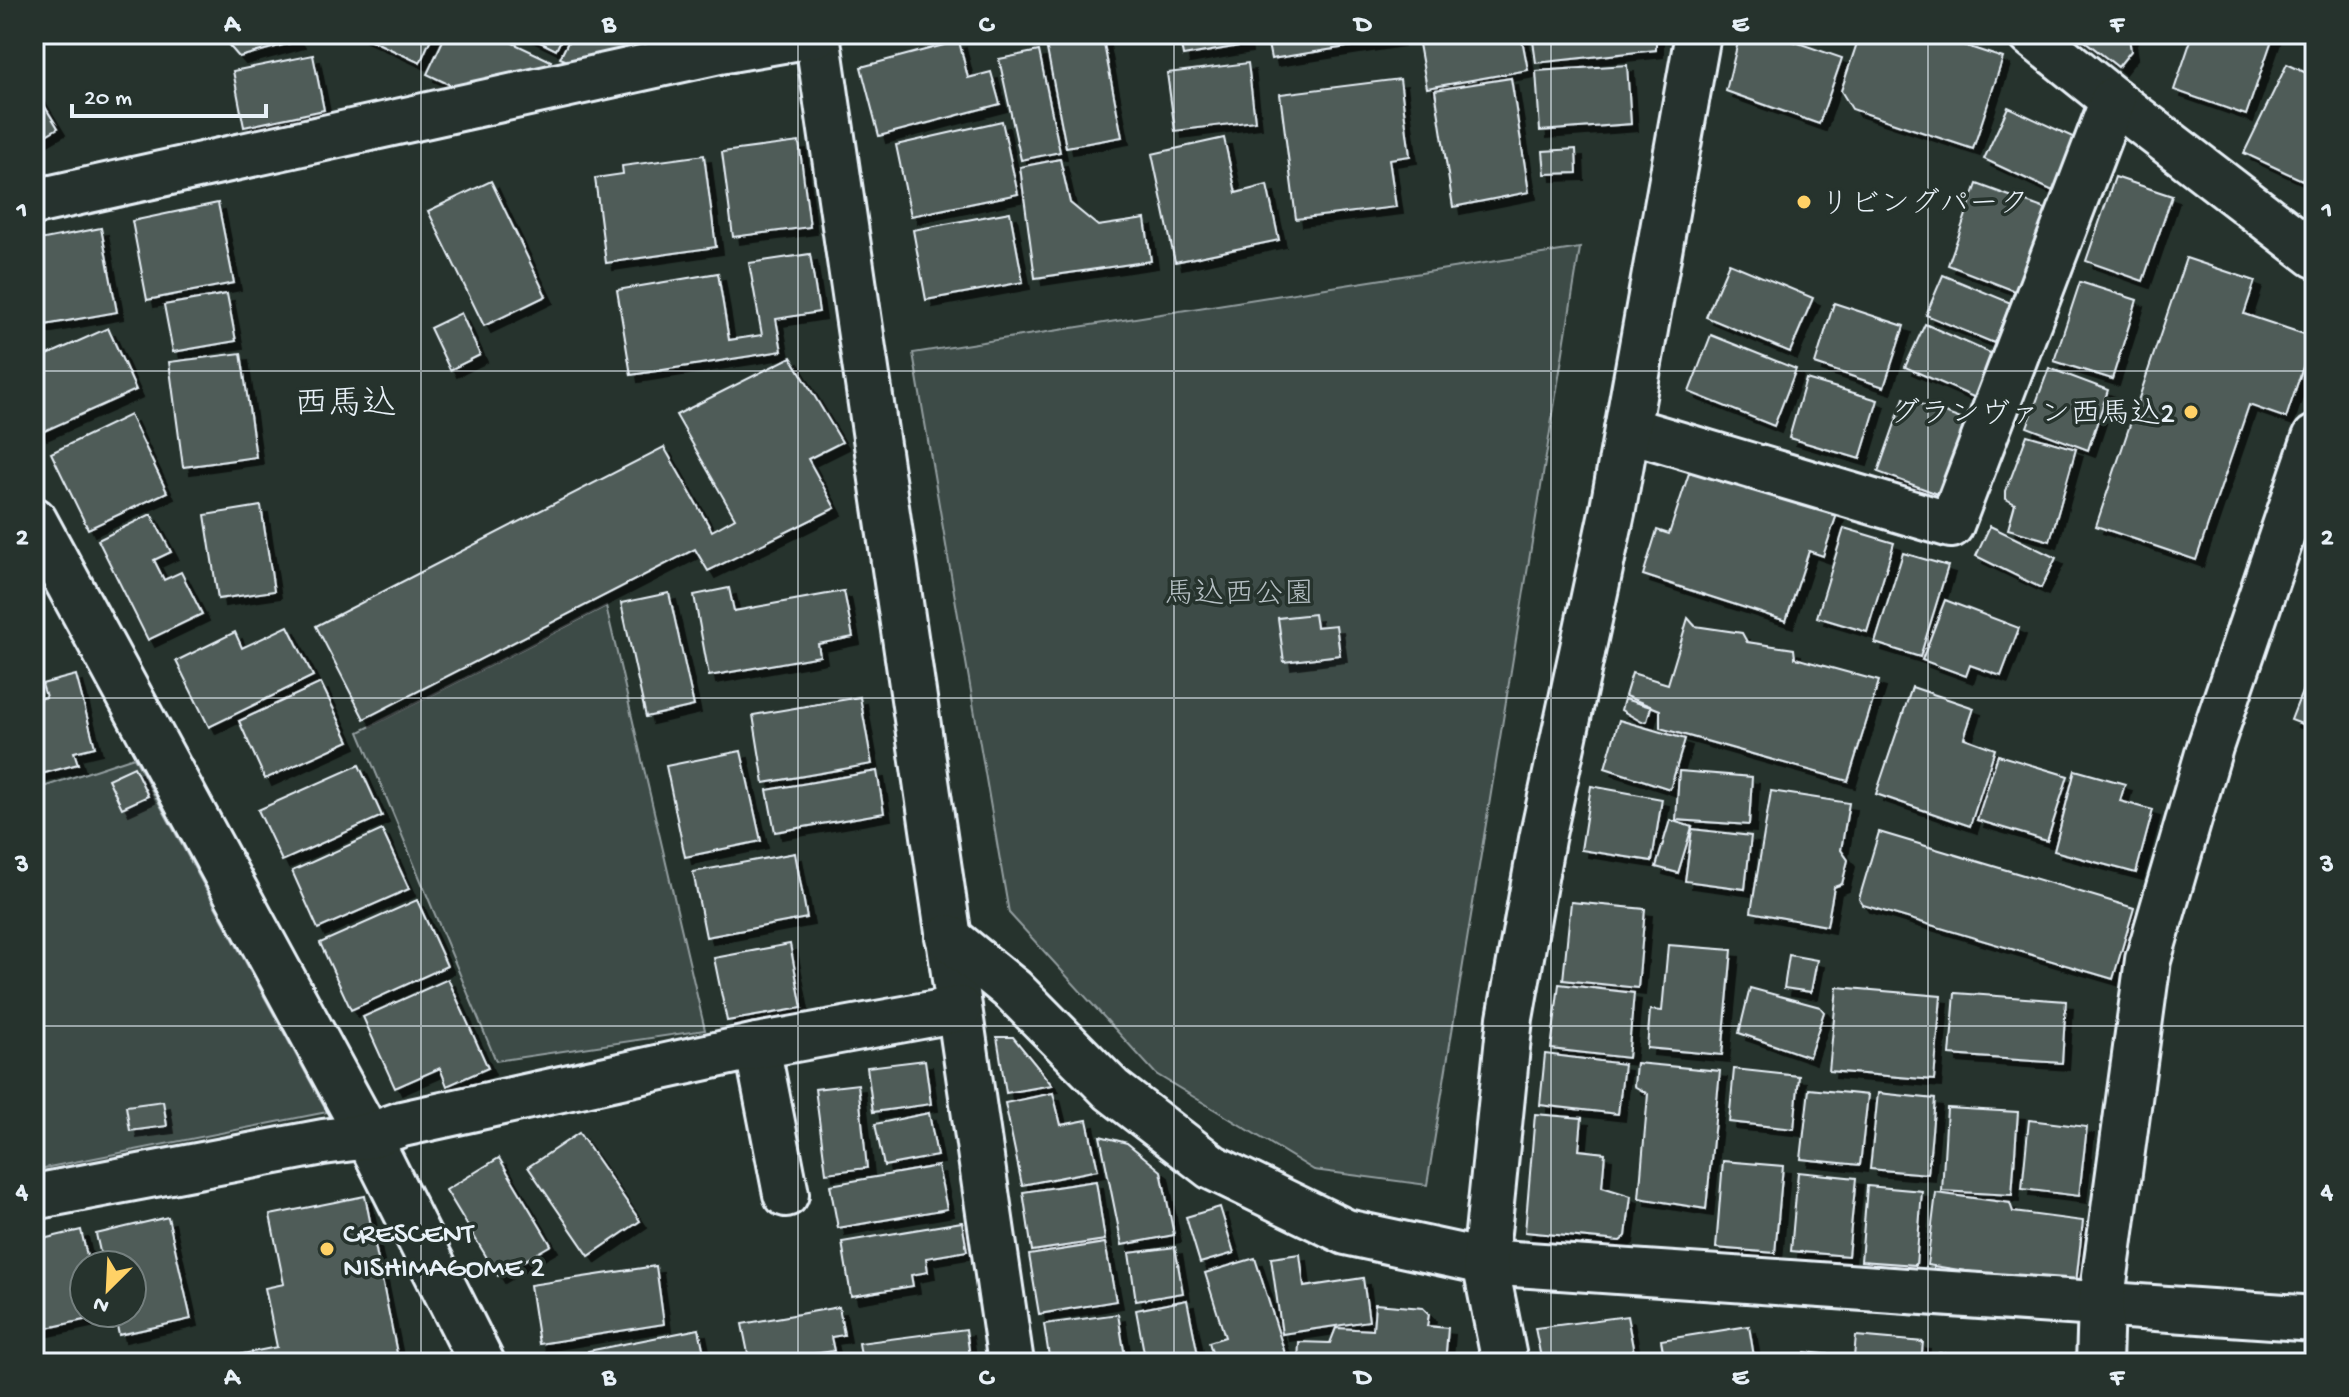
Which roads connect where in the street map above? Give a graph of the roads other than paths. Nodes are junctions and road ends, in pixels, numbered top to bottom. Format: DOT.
graph roads {
  1 [pos="817,34"];
  2 [pos="1698,34"];
  3 [pos="2031,34"];
  4 [pos="2113,100"];
  5 [pos="34,202"];
  6 [pos="2315,255"];
  7 [pos="1627,429"];
  8 [pos="2315,438"];
  9 [pos="34,520"];
  10 [pos="948,937"];
  11 [pos="959,1009"];
  12 [pos="757,1046"];
  13 [pos="368,1136"];
  14 [pos="786,1194"];
  15 [pos="34,1197"];
  16 [pos="1485,1262"];
  17 [pos="2101,1305"];
  18 [pos="2315,1319"];
  19 [pos="482,1363"];
  20 [pos="1011,1363"];
  21 [pos="1505,1363"];
  22 [pos="2099,1363"];
  1 -- 5 [label="street"];
  1 -- 10 [label="street"];
  2 -- 7 [label="street"];
  3 -- 4 [label="street"];
  4 -- 6 [label="street"];
  4 -- 7 [label="street"];
  7 -- 16 [label="street"];
  8 -- 17 [label="street"];
  9 -- 13 [label="street"];
  10 -- 11 [label="street"];
  10 -- 16 [label="street"];
  11 -- 12 [label="street"];
  11 -- 20 [label="street"];
  12 -- 13 [label="street"];
  12 -- 14 [label="street"];
  13 -- 15 [label="street"];
  13 -- 19 [label="street"];
  16 -- 17 [label="street"];
  16 -- 21 [label="street"];
  17 -- 18 [label="street"];
  17 -- 22 [label="street"];
}
